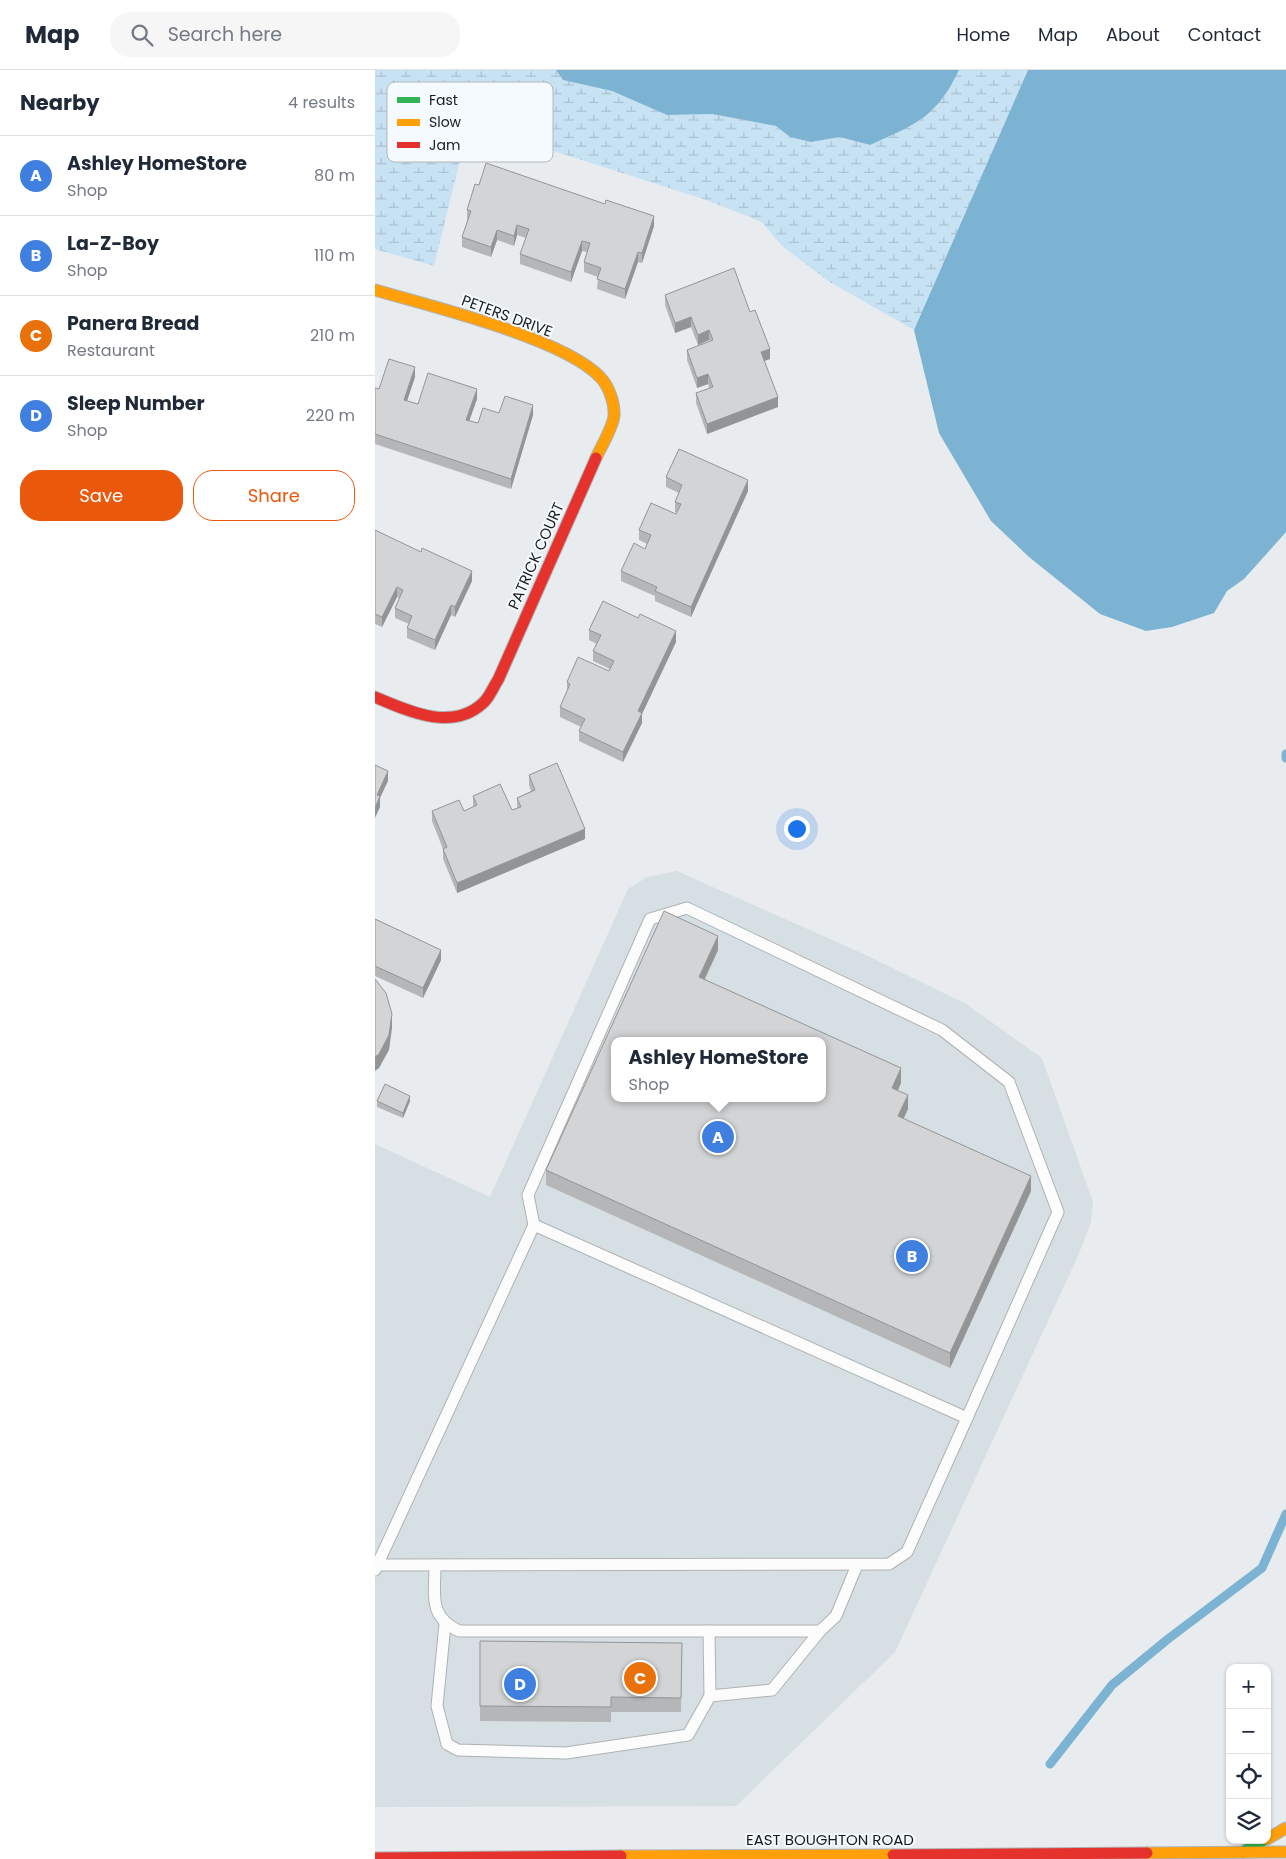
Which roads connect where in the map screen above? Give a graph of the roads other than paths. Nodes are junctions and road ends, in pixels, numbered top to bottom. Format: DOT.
graph roads {
  1 [pos="375,290"];
  2 [pos="611,396"];
  3 [pos="375,696"];
  4 [pos="534,1225"];
  5 [pos="967,1418"];
  6 [pos="435,1565"];
  7 [pos="857,1565"];
  8 [pos="376,1567"];
  9 [pos="445,1624"];
  10 [pos="709,1631"];
  11 [pos="820,1631"];
  12 [pos="711,1696"];
  13 [pos="1286,1828"];
  14 [pos="1271,1836"];
  15 [pos="1257,1844"];
  16 [pos="1243,1852"];
  17 [pos="1286,1852"];
  18 [pos="375,1858"];
  1 -- 2 [label="main road, PETERS DRIVE"];
  2 -- 3 [label="main road, PATRICK COURT"];
  4 -- 5 [label="lane"];
  4 -- 5 [label="lane"];
  4 -- 8 [label="lane"];
  5 -- 7 [label="lane"];
  6 -- 7 [label="lane"];
  6 -- 8 [label="lane"];
  6 -- 9 [label="lane"];
  7 -- 11 [label="lane"];
  9 -- 10 [label="lane"];
  9 -- 12 [label="lane"];
  10 -- 11 [label="lane"];
  10 -- 12 [label="lane"];
  11 -- 12 [label="lane"];
  13 -- 14 [label="main road"];
  15 -- 16 [label="main road"];
  16 -- 17 [label="main road, EAST BOUGHTON ROAD"];
  16 -- 18 [label="main road, EAST BOUGHTON ROAD"];
}
